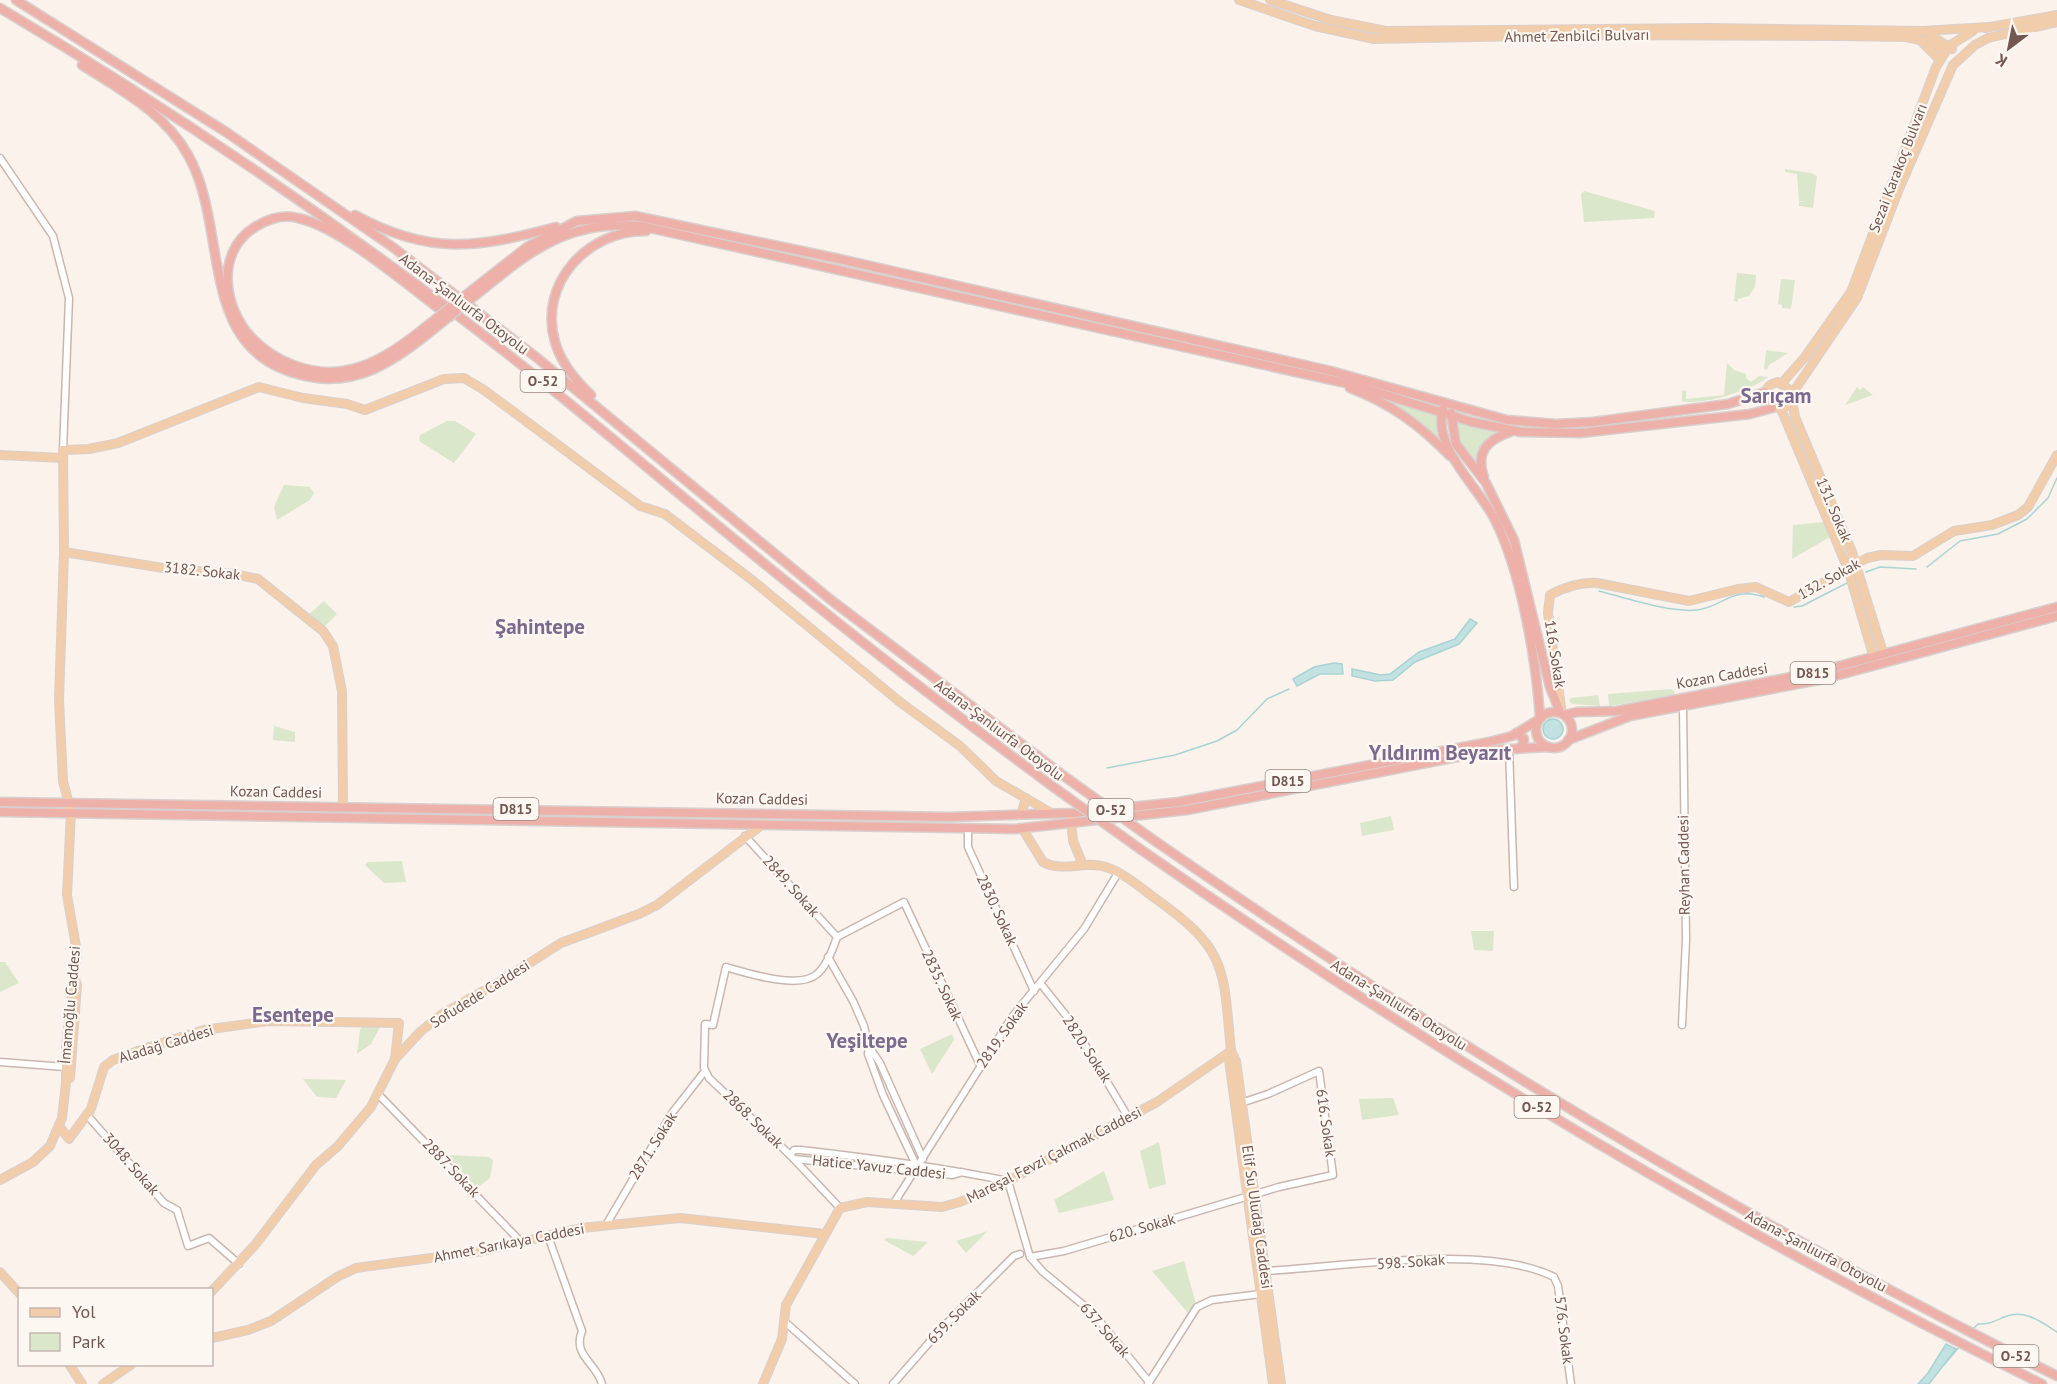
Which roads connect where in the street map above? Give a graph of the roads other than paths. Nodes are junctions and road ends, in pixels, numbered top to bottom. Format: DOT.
graph roads {
  1 [pos="16,0"];
  2 [pos="1239,0"];
  3 [pos="1270,0"];
  4 [pos="0,9"];
  5 [pos="2057,15"];
  6 [pos="2057,22"];
  7 [pos="1988,27"];
  8 [pos="1922,36"];
  9 [pos="1946,52"];
  10 [pos="1955,62"];
  11 [pos="0,158"];
  12 [pos="298,181"];
  13 [pos="577,221"];
  14 [pos="683,234"];
  15 [pos="483,285"];
  16 [pos="426,331"];
  17 [pos="1298,373"];
  18 [pos="1782,383"];
  19 [pos="1765,392"];
  20 [pos="1791,397"];
  21 [pos="1447,409"];
  22 [pos="1776,409"];
  23 [pos="1513,431"];
  24 [pos="604,432"];
  25 [pos="632,435"];
  26 [pos="63,454"];
  27 [pos="0,455"];
  28 [pos="2057,455"];
  29 [pos="1453,459"];
  30 [pos="1486,483"];
  31 [pos="64,552"];
  32 [pos="1856,564"];
  33 [pos="1848,569"];
  34 [pos="1550,595"];
  35 [pos="2057,607"];
  36 [pos="2057,616"];
  37 [pos="1884,656"];
  38 [pos="1874,658"];
  39 [pos="1683,706"];
  40 [pos="1562,714"];
  41 [pos="1539,719"];
  42 [pos="1516,733"];
  43 [pos="1568,740"];
  44 [pos="1549,747"];
  45 [pos="1513,749"];
  46 [pos="1026,798"];
  47 [pos="0,802"];
  48 [pos="68,802"];
  49 [pos="343,807"];
  50 [pos="0,812"];
  51 [pos="71,812"];
  52 [pos="1053,814"];
  53 [pos="1021,815"];
  54 [pos="1032,815"];
  55 [pos="1071,821"];
  56 [pos="765,823"];
  57 [pos="968,828"];
  58 [pos="1027,828"];
  59 [pos="746,836"];
  60 [pos="1083,865"];
  61 [pos="1118,873"];
  62 [pos="1514,887"];
  63 [pos="837,937"];
  64 [pos="828,957"];
  65 [pos="75,979"];
  66 [pos="1041,984"];
  67 [pos="1034,991"];
  68 [pos="1682,1025"];
  69 [pos="1231,1051"];
  70 [pos="395,1059"];
  71 [pos="0,1062"];
  72 [pos="65,1067"];
  73 [pos="981,1067"];
  74 [pos="705,1071"];
  75 [pos="66,1083"];
  76 [pos="379,1095"];
  77 [pos="1241,1103"];
  78 [pos="87,1115"];
  79 [pos="1128,1117"];
  80 [pos="59,1126"];
  81 [pos="792,1156"];
  82 [pos="919,1162"];
  83 [pos="914,1171"];
  84 [pos="963,1172"];
  85 [pos="1333,1175"];
  86 [pos="0,1180"];
  87 [pos="1008,1180"];
  88 [pos="1251,1196"];
  89 [pos="894,1203"];
  90 [pos="840,1208"];
  91 [pos="606,1225"];
  92 [pos="825,1234"];
  93 [pos="548,1236"];
  94 [pos="522,1243"];
  95 [pos="1020,1254"];
  96 [pos="1030,1257"];
  97 [pos="239,1264"];
  98 [pos="1265,1271"];
  99 [pos="0,1272"];
  100 [pos="1554,1276"];
  101 [pos="213,1290"];
  102 [pos="18,1292"];
  103 [pos="1261,1294"];
  104 [pos="784,1321"];
  105 [pos="213,1338"];
  106 [pos="69,1366"];
  107 [pos="130,1366"];
  108 [pos="2057,1376"];
  109 [pos="76,1380"];
  110 [pos="1148,1383"];
  111 [pos="82,1384"];
  112 [pos="103,1384"];
  113 [pos="602,1384"];
  114 [pos="763,1384"];
  115 [pos="855,1384"];
  116 [pos="893,1384"];
  117 [pos="1273,1384"];
  118 [pos="1281,1384"];
  119 [pos="1571,1384"];
  120 [pos="2042,1384"];
  1 -- 12 [label="highway, Adana-Şanlıurfa Otoyolu / O-52"];
  2 -- 8 [label="main road, Ahmet Zenbilci Bulvarı"];
  3 -- 8 [label="main road, Ahmet Zenbilci Bulvarı"];
  4 -- 16 [label="highway"];
  4 -- 24 [label="highway, Adana-Şanlıurfa Otoyolu / O-52"];
  5 -- 7 [label="main road"];
  6 -- 10 [label="main road"];
  7 -- 8 [label="main road"];
  7 -- 9 [label="main road"];
  8 -- 9 [label="main road"];
  8 -- 9 [label="main road"];
  9 -- 10 [label="main road"];
  9 -- 10 [label="main road"];
  9 -- 18 [label="main road, Sezai Karakoç Bulvarı"];
  10 -- 20 [label="main road"];
  11 -- 26 [label="street"];
  12 -- 13 [label="highway"];
  12 -- 25 [label="highway, Adana-Şanlıurfa Otoyolu / O-52"];
  13 -- 15 [label="highway"];
  13 -- 21 [label="highway"];
  14 -- 15 [label="highway"];
  14 -- 17 [label="highway"];
  14 -- 25 [label="highway"];
  15 -- 16 [label="highway, bridge"];
  16 -- 24 [label="highway"];
  17 -- 21 [label="highway"];
  17 -- 29 [label="highway"];
  18 -- 19 [label="main road"];
  18 -- 20 [label="main road"];
  19 -- 21 [label="highway"];
  19 -- 22 [label="main road"];
  20 -- 22 [label="main road"];
  20 -- 32 [label="main road, 131. Sokak"];
  21 -- 23 [label="highway"];
  21 -- 29 [label="highway"];
  21 -- 30 [label="highway"];
  22 -- 23 [label="highway"];
  22 -- 33 [label="main road"];
  23 -- 30 [label="highway"];
  24 -- 120 [label="highway, Adana-Şanlıurfa Otoyolu / O-52, bridge"];
  25 -- 108 [label="highway, Adana-Şanlıurfa Otoyolu / O-52, bridge"];
  26 -- 27 [label="main road"];
  26 -- 31 [label="main road, İmamoğlu Caddesi"];
  26 -- 46 [label="main road"];
  28 -- 32 [label="main road, 132. Sokak"];
  29 -- 41 [label="highway"];
  30 -- 40 [label="highway"];
  31 -- 48 [label="main road, İmamoğlu Caddesi"];
  31 -- 49 [label="main road, 3182. Sokak"];
  32 -- 33 [label="main road, 132. Sokak"];
  32 -- 37 [label="main road, 131. Sokak"];
  33 -- 34 [label="main road, 132. Sokak"];
  33 -- 38 [label="main road"];
  34 -- 40 [label="main road, 116. Sokak"];
  35 -- 37 [label="highway, Kozan Caddesi / D815"];
  36 -- 39 [label="highway, Kozan Caddesi / D815"];
  37 -- 38 [label="highway, Kozan Caddesi / D815"];
  38 -- 40 [label="highway, Kozan Caddesi / D815"];
  39 -- 43 [label="highway, Kozan Caddesi / D815"];
  39 -- 68 [label="street, Reyhan Caddesi"];
  40 -- 41 [label="highway"];
  40 -- 43 [label="highway"];
  41 -- 42 [label="highway, Kozan Caddesi / D815"];
  41 -- 44 [label="highway"];
  42 -- 45 [label="highway"];
  42 -- 52 [label="highway, Kozan Caddesi / D815"];
  43 -- 44 [label="highway"];
  44 -- 45 [label="highway, Kozan Caddesi / D815"];
  45 -- 55 [label="highway, Kozan Caddesi / D815"];
  45 -- 62 [label="street"];
  46 -- 52 [label="main road"];
  46 -- 53 [label="main road"];
  46 -- 54 [label="main road"];
  47 -- 48 [label="highway, Kozan Caddesi / D815"];
  48 -- 49 [label="highway, Kozan Caddesi / D815"];
  48 -- 51 [label="main road, İmamoğlu Caddesi"];
  49 -- 53 [label="highway, Kozan Caddesi / D815"];
  50 -- 51 [label="highway, Kozan Caddesi / D815"];
  51 -- 56 [label="highway, Kozan Caddesi / D815"];
  51 -- 65 [label="main road, İmamoğlu Caddesi"];
  52 -- 54 [label="highway, Kozan Caddesi / D815"];
  53 -- 54 [label="highway, Kozan Caddesi / D815"];
  53 -- 58 [label="highway"];
  54 -- 58 [label="highway"];
  55 -- 58 [label="highway, Kozan Caddesi / D815"];
  55 -- 60 [label="main road"];
  56 -- 57 [label="highway, Kozan Caddesi / D815"];
  56 -- 59 [label="main road, Sofudede Caddesi"];
  57 -- 58 [label="highway, Kozan Caddesi / D815"];
  57 -- 67 [label="street, 2830. Sokak"];
  58 -- 60 [label="main road, Elif Su Uludağ Caddesi"];
  59 -- 63 [label="street, 2849. Sokak"];
  59 -- 70 [label="main road, Sofudede Caddesi"];
  60 -- 61 [label="main road, Elif Su Uludağ Caddesi"];
  61 -- 66 [label="street, 2819. Sokak"];
  61 -- 69 [label="main road, Elif Su Uludağ Caddesi"];
  63 -- 64 [label="street"];
  63 -- 73 [label="street, 2835. Sokak"];
  64 -- 74 [label="street"];
  64 -- 82 [label="street"];
  65 -- 72 [label="main road, İmamoğlu Caddesi"];
  65 -- 75 [label="main road"];
  66 -- 67 [label="street, 2819. Sokak"];
  66 -- 79 [label="street, 2820. Sokak"];
  67 -- 73 [label="street, 2819. Sokak"];
  69 -- 77 [label="main road, Elif Su Uludağ Caddesi"];
  69 -- 79 [label="main road, Mareşal Fevzi Çakmak Caddesi"];
  69 -- 88 [label="main road, Elif Su Uludağ Caddesi"];
  70 -- 76 [label="main road, Sofudede Caddesi"];
  70 -- 78 [label="main road, Aladağ Caddesi"];
  71 -- 72 [label="street"];
  72 -- 75 [label="main road, İmamoğlu Caddesi"];
  73 -- 82 [label="street, 2819. Sokak"];
  74 -- 81 [label="street, 2868. Sokak"];
  74 -- 91 [label="street, 2871. Sokak"];
  75 -- 80 [label="main road, İmamoğlu Caddesi"];
  76 -- 94 [label="street, 2887. Sokak"];
  76 -- 97 [label="main road, Sofudede Caddesi"];
  77 -- 85 [label="street, 616. Sokak"];
  77 -- 88 [label="main road, Elif Su Uludağ Caddesi"];
  78 -- 80 [label="main road, Aladağ Caddesi"];
  78 -- 97 [label="street, 3048. Sokak"];
  79 -- 87 [label="main road, Mareşal Fevzi Çakmak Caddesi"];
  80 -- 86 [label="main road, İmamoğlu Caddesi"];
  81 -- 82 [label="street"];
  81 -- 83 [label="street, Hatice Yavuz Caddesi"];
  81 -- 90 [label="street, 2868. Sokak"];
  82 -- 83 [label="street, 2819. Sokak"];
  82 -- 84 [label="street"];
  83 -- 84 [label="street, Hatice Yavuz Caddesi"];
  83 -- 89 [label="street, 2819. Sokak"];
  84 -- 87 [label="street"];
  85 -- 88 [label="street, 620. Sokak"];
  87 -- 89 [label="main road, Mareşal Fevzi Çakmak Caddesi"];
  87 -- 96 [label="street"];
  88 -- 96 [label="street, 620. Sokak"];
  88 -- 98 [label="main road, Elif Su Uludağ Caddesi"];
  88 -- 103 [label="main road, Elif Su Uludağ Caddesi"];
  89 -- 90 [label="main road, Mareşal Fevzi Çakmak Caddesi"];
  90 -- 92 [label="main road"];
  91 -- 92 [label="main road, Ahmet Sarıkaya Caddesi"];
  91 -- 93 [label="main road, Ahmet Sarıkaya Caddesi"];
  92 -- 104 [label="main road"];
  93 -- 94 [label="main road, Ahmet Sarıkaya Caddesi"];
  93 -- 113 [label="street"];
  94 -- 105 [label="main road, Ahmet Sarıkaya Caddesi"];
  95 -- 116 [label="street, 659. Sokak"];
  96 -- 110 [label="street, 637. Sokak"];
  97 -- 101 [label="main road, Sofudede Caddesi"];
  98 -- 100 [label="street, 598. Sokak"];
  98 -- 118 [label="main road, Elif Su Uludağ Caddesi"];
  99 -- 102 [label="main road"];
  100 -- 119 [label="street, 576. Sokak"];
  103 -- 110 [label="street"];
  103 -- 117 [label="main road, Elif Su Uludağ Caddesi"];
  104 -- 114 [label="main road"];
  104 -- 115 [label="street"];
  106 -- 109 [label="main road"];
  107 -- 112 [label="main road"];
  109 -- 111 [label="main road"];
}
